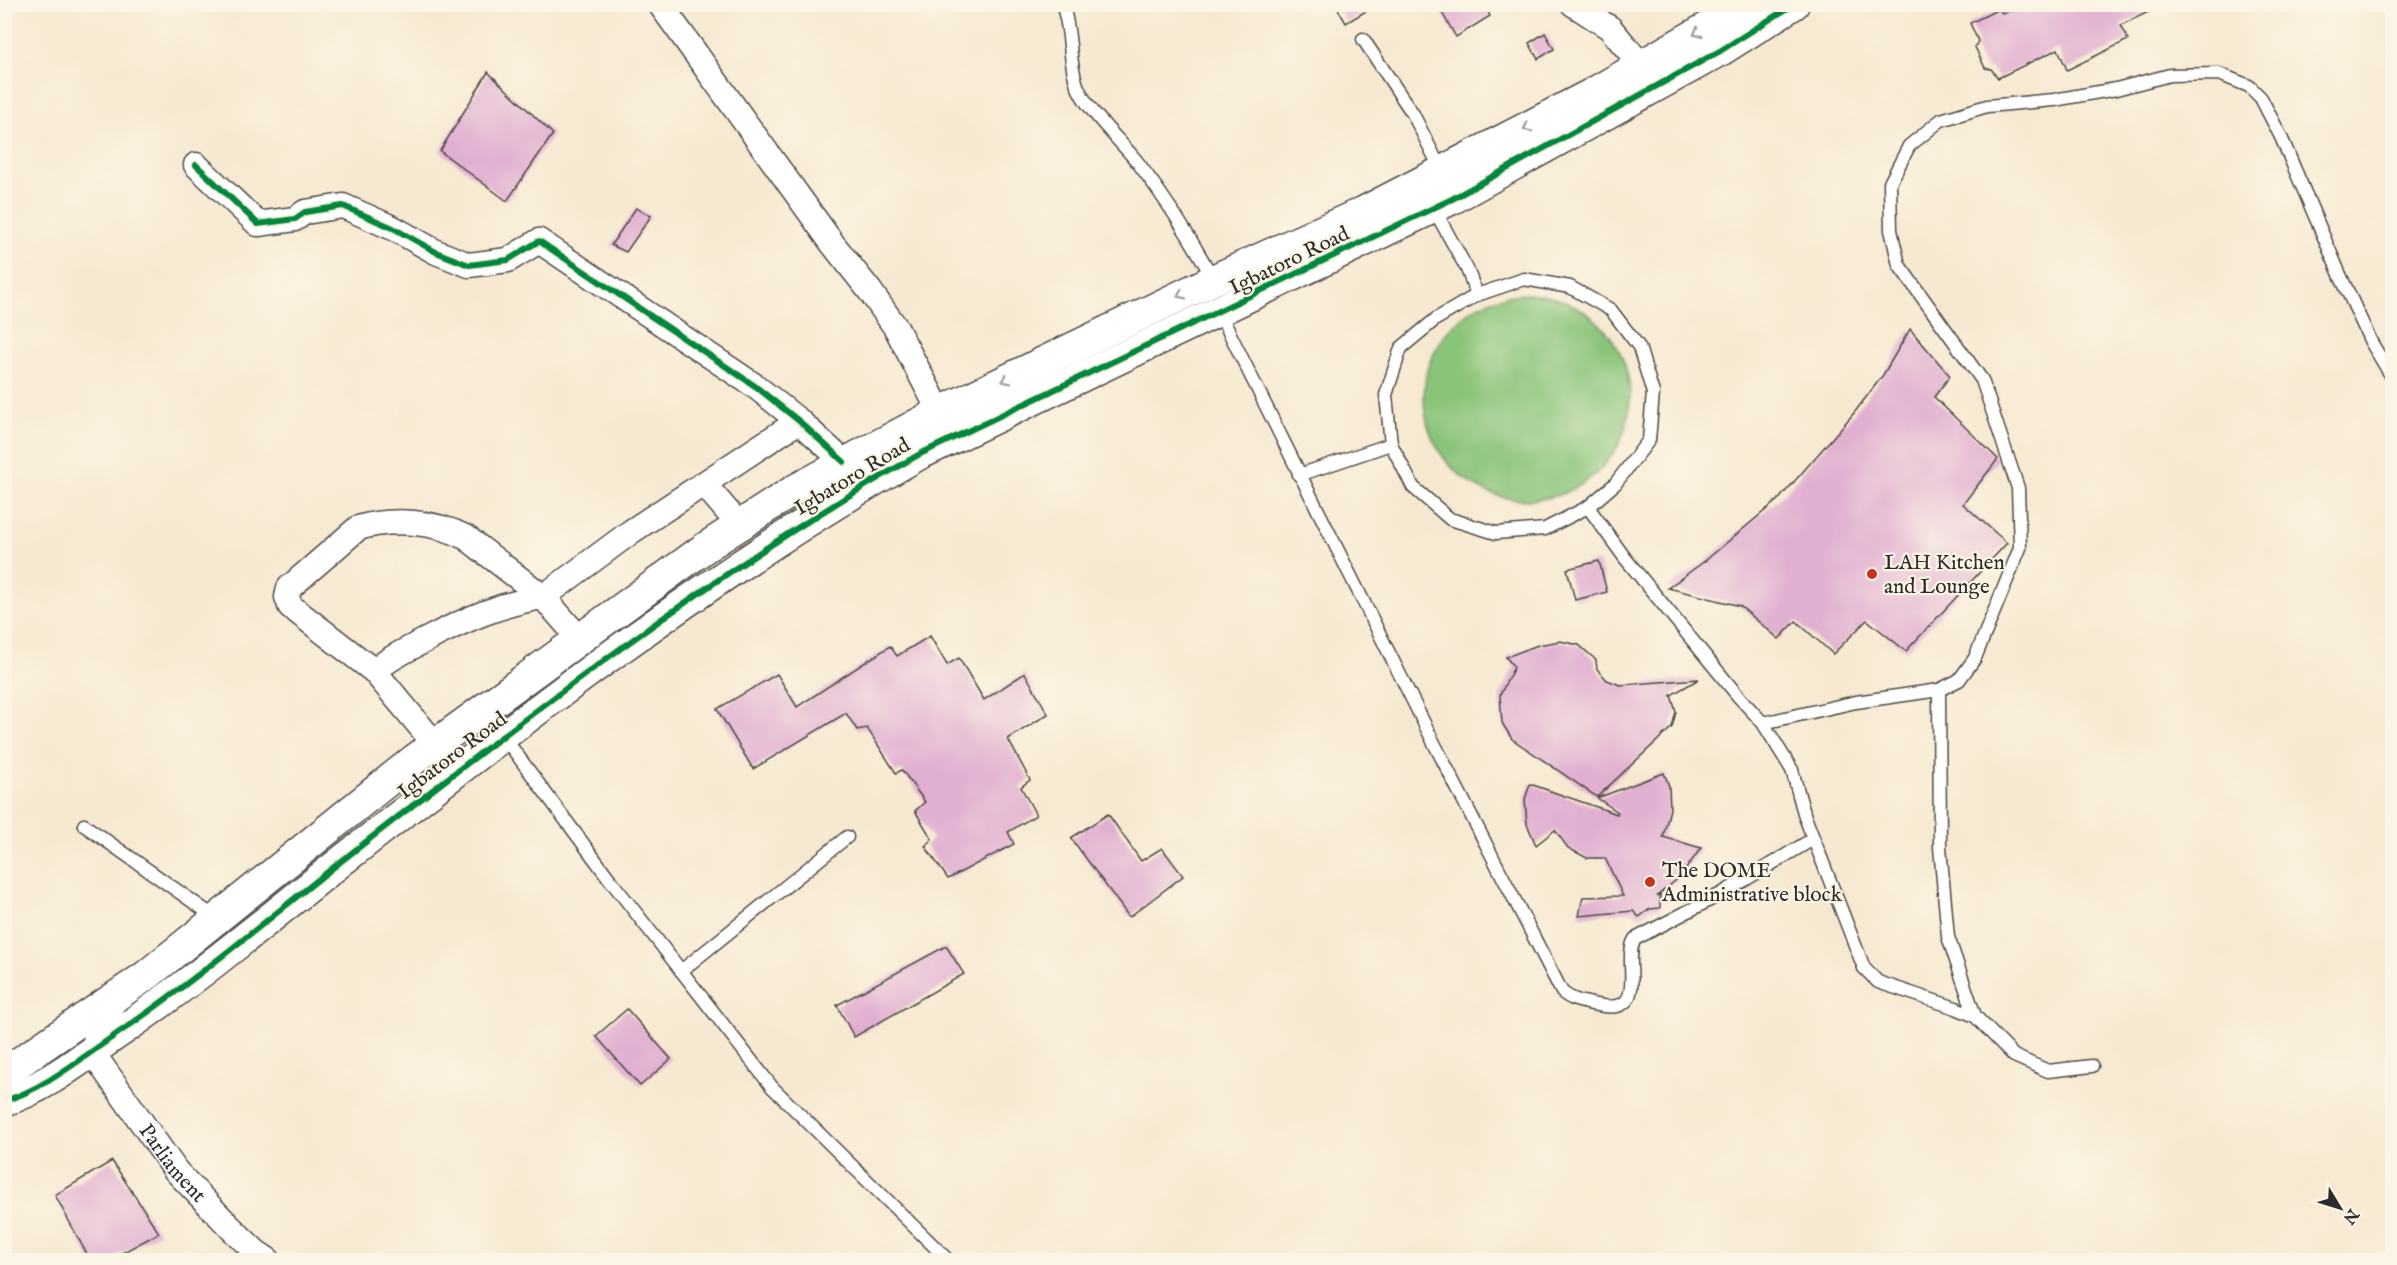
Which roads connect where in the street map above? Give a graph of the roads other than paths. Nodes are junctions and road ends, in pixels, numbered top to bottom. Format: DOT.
graph roads {
  1 [pos="660,4"];
  2 [pos="1062,4"];
  3 [pos="1573,4"];
  4 [pos="1794,4"];
  5 [pos="1733,8"];
  6 [pos="1363,39"];
  7 [pos="1641,65"];
  8 [pos="1596,106"];
  9 [pos="196,165"];
  10 [pos="1441,172"];
  11 [pos="1433,208"];
  12 [pos="1213,280"];
  13 [pos="1477,295"];
  14 [pos="1219,312"];
  15 [pos="2392,377"];
  16 [pos="940,412"];
  17 [pos="800,421"];
  18 [pos="1391,444"];
  19 [pos="844,462"];
  20 [pos="1299,475"];
  21 [pos="704,484"];
  22 [pos="1588,507"];
  23 [pos="740,526"];
  24 [pos="543,597"];
  25 [pos="579,638"];
  26 [pos="374,671"];
  27 [pos="1939,690"];
  28 [pos="485,708"];
  29 [pos="1762,723"];
  30 [pos="503,736"];
  31 [pos="435,744"];
  32 [pos="84,825"];
  33 [pos="846,837"];
  34 [pos="1813,839"];
  35 [pos="217,918"];
  36 [pos="681,971"];
  37 [pos="121,993"];
  38 [pos="1975,1016"];
  39 [pos="92,1052"];
  40 [pos="2092,1066"];
  41 [pos="4,1072"];
  42 [pos="4,1101"];
  43 [pos="258,1258"];
  44 [pos="948,1260"];
  1 -- 16 [label="street"];
  2 -- 12 [label="lane"];
  3 -- 7 [label="street"];
  4 -- 8 [label="street, Igbatoro Road"];
  5 -- 7 [label="street, Igbatoro Road, one-way"];
  6 -- 10 [label="lane"];
  7 -- 8 [label="street, Igbatoro Road"];
  8 -- 10 [label="street, Igbatoro Road, one-way"];
  8 -- 11 [label="street, Igbatoro Road"];
  9 -- 17 [label="street"];
  10 -- 12 [label="street, Igbatoro Road"];
  11 -- 13 [label="lane"];
  11 -- 14 [label="street, Igbatoro Road"];
  12 -- 16 [label="street, Igbatoro Road, one-way"];
  13 -- 18 [label="lane"];
  13 -- 22 [label="lane"];
  14 -- 20 [label="lane"];
  14 -- 30 [label="street, Igbatoro Road"];
  15 -- 27 [label="lane"];
  16 -- 19 [label="street, Igbatoro Road"];
  17 -- 19 [label="street"];
  17 -- 21 [label="street"];
  18 -- 20 [label="lane"];
  18 -- 22 [label="lane"];
  19 -- 23 [label="street, Igbatoro Road"];
  20 -- 34 [label="lane"];
  21 -- 23 [label="street"];
  21 -- 24 [label="street"];
  22 -- 29 [label="lane"];
  23 -- 25 [label="street, Igbatoro Road"];
  24 -- 25 [label="street"];
  24 -- 26 [label="street"];
  24 -- 26 [label="street"];
  25 -- 28 [label="street, Igbatoro Road"];
  26 -- 31 [label="street"];
  27 -- 29 [label="lane"];
  27 -- 38 [label="lane"];
  28 -- 30 [label="lane"];
  28 -- 31 [label="street, Igbatoro Road"];
  29 -- 34 [label="lane"];
  30 -- 36 [label="lane"];
  30 -- 39 [label="street, Igbatoro Road"];
  31 -- 35 [label="street, Igbatoro Road"];
  32 -- 35 [label="lane"];
  33 -- 36 [label="lane"];
  34 -- 38 [label="lane"];
  35 -- 37 [label="street, Igbatoro Road"];
  36 -- 44 [label="lane"];
  37 -- 39 [label="street"];
  37 -- 41 [label="street, Igbatoro Road"];
  38 -- 40 [label="lane"];
  39 -- 42 [label="street, Igbatoro Road"];
  39 -- 43 [label="street, Parliament"];
}
